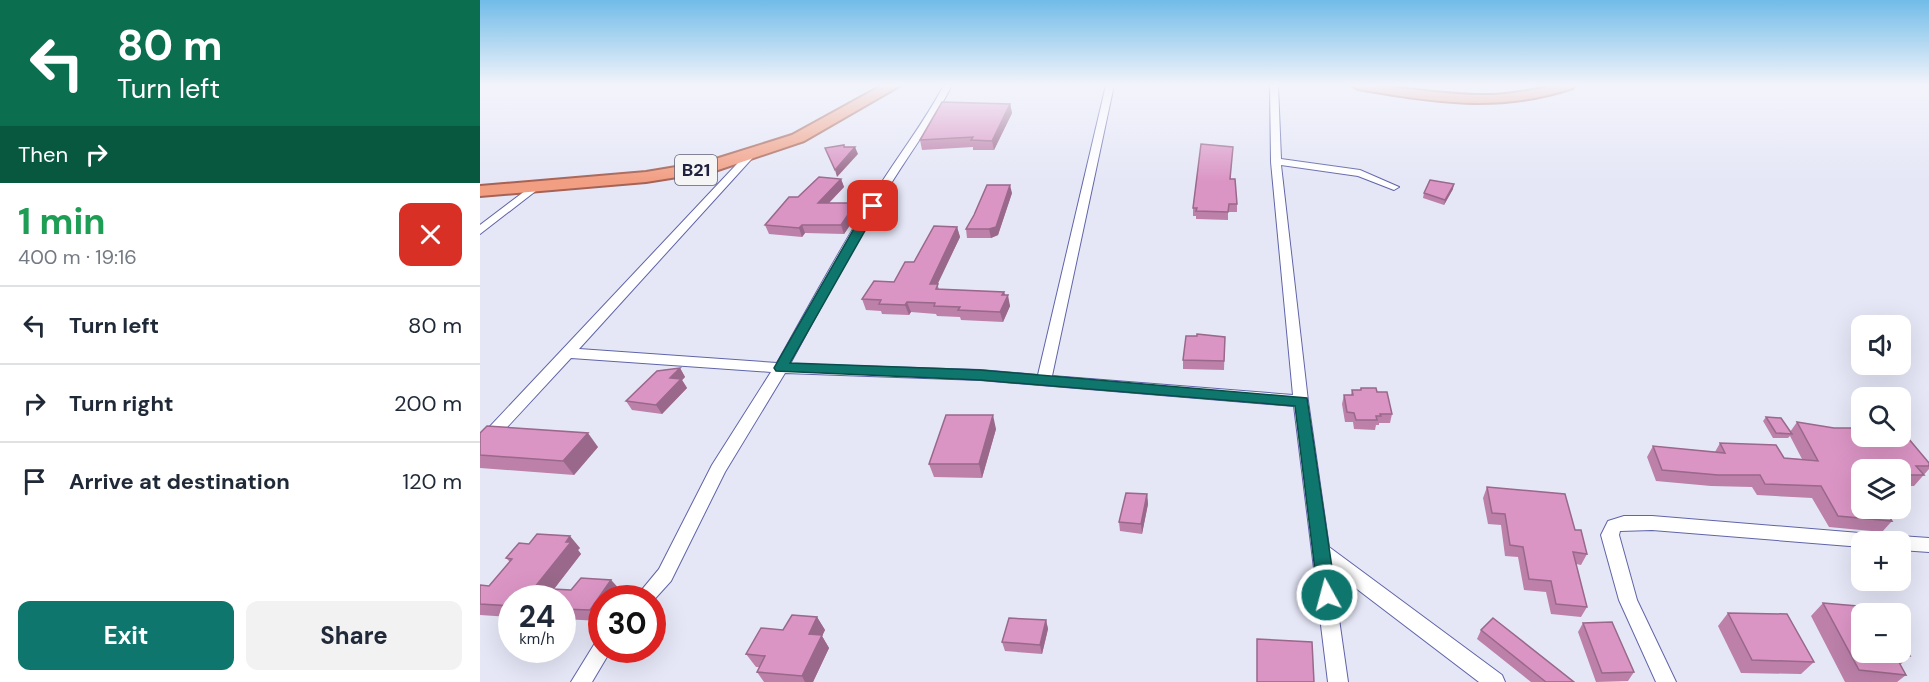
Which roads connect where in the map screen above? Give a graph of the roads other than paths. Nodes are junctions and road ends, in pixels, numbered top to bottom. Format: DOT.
graph roads {
  1 [pos="836,117"];
  2 [pos="930,117"];
  3 [pos="1103,117"];
  4 [pos="1275,117"];
  5 [pos="754,151"];
  6 [pos="1276,161"];
  7 [pos="1394,187"];
  8 [pos="533,188"];
  9 [pos="480,191"];
  10 [pos="480,231"];
  11 [pos="568,353"];
  12 [pos="781,368"];
  13 [pos="1044,379"];
  14 [pos="1301,401"];
  15 [pos="480,447"];
  16 [pos="1851,539"];
  17 [pos="1911,544"];
  18 [pos="1929,545"];
  19 [pos="1322,551"];
  20 [pos="656,585"];
  21 [pos="593,663"];
  22 [pos="581,682"];
  23 [pos="1338,682"];
  24 [pos="1495,682"];
  25 [pos="1666,682"];
  1 -- 5 [label="highway, B21"];
  2 -- 12 [label="street"];
  3 -- 13 [label="street"];
  4 -- 6 [label="street"];
  5 -- 8 [label="highway, B21"];
  5 -- 11 [label="street"];
  6 -- 7 [label="street"];
  6 -- 14 [label="street"];
  8 -- 9 [label="highway, B21"];
  8 -- 10 [label="street"];
  11 -- 12 [label="street"];
  11 -- 15 [label="street"];
  12 -- 13 [label="street"];
  12 -- 20 [label="street"];
  13 -- 14 [label="street"];
  14 -- 19 [label="street"];
  16 -- 25 [label="street"];
  17 -- 18 [label="street"];
  19 -- 23 [label="street"];
  19 -- 24 [label="street"];
  21 -- 22 [label="street"];
}
